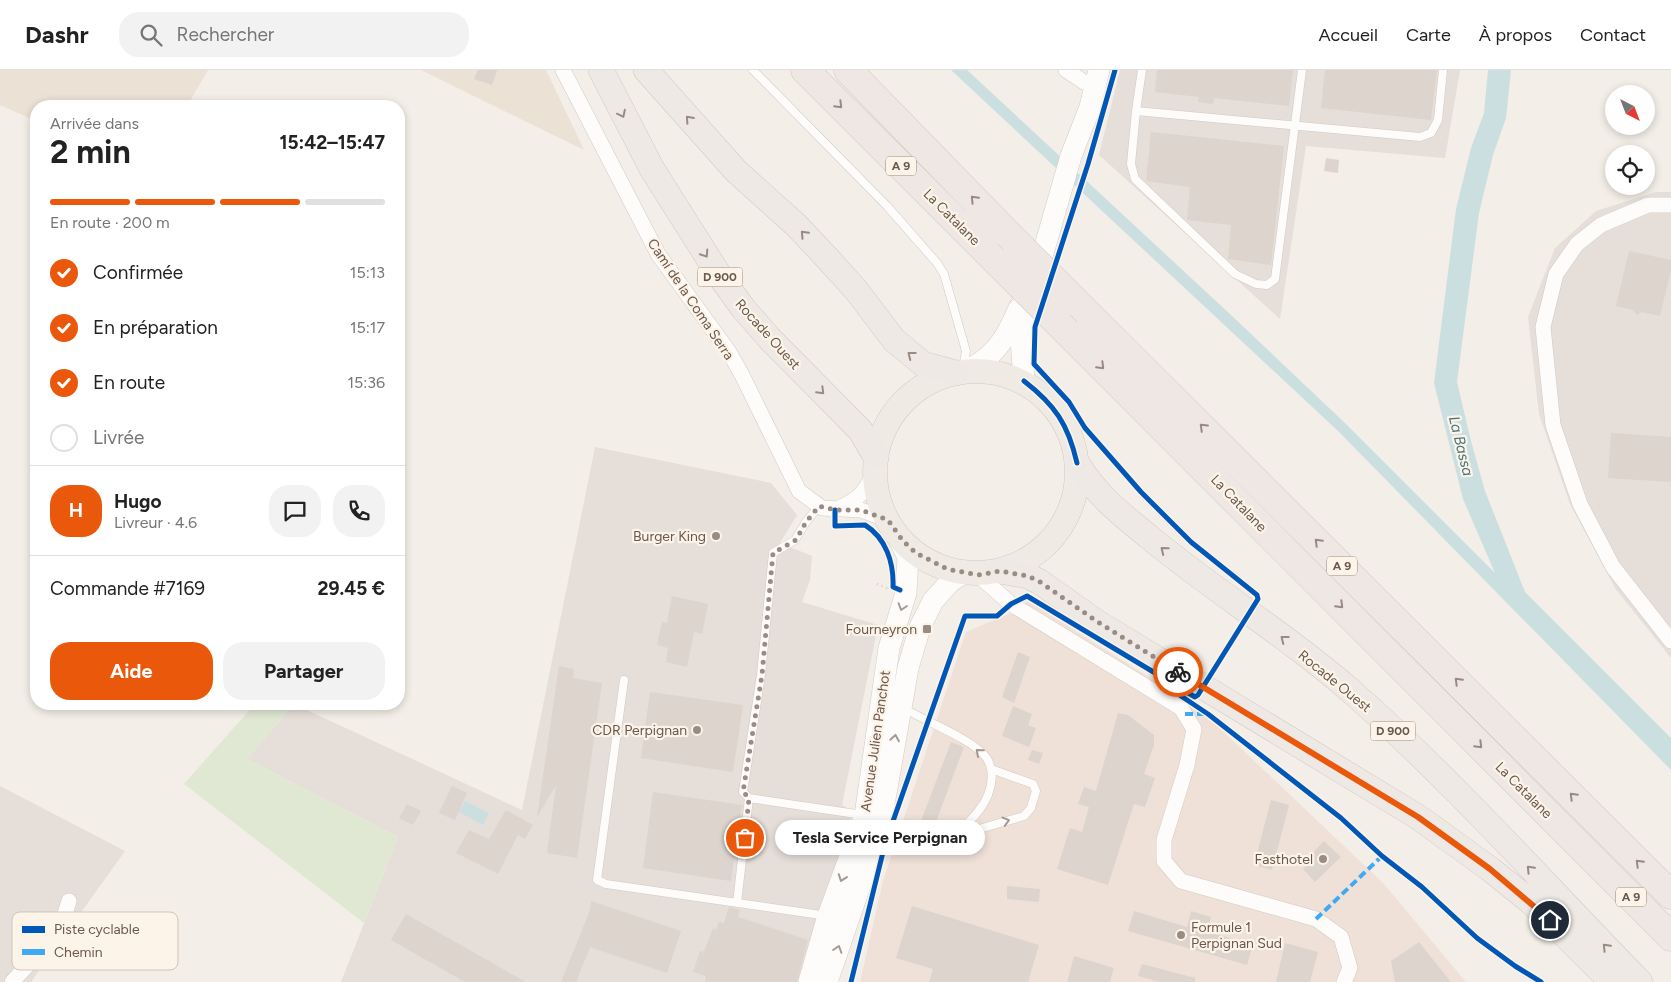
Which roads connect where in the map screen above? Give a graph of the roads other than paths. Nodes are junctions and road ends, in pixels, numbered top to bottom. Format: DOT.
graph roads {
  1 [pos="563,70"];
  2 [pos="601,70"];
  3 [pos="646,70"];
  4 [pos="753,70"];
  5 [pos="805,70"];
  6 [pos="848,70"];
  7 [pos="1066,70"];
  8 [pos="1142,70"];
  9 [pos="1302,70"];
  10 [pos="1443,70"];
  11 [pos="1090,72"];
  12 [pos="1136,111"];
  13 [pos="1295,125"];
  14 [pos="1072,156"];
  15 [pos="1059,197"];
  16 [pos="1671,205"];
  17 [pos="963,371"];
  18 [pos="1024,381"];
  19 [pos="1077,463"];
  20 [pos="876,464"];
  21 [pos="819,506"];
  22 [pos="835,510"];
  23 [pos="891,524"];
  24 [pos="981,573"];
  25 [pos="1671,641"];
  26 [pos="624,680"];
  27 [pos="882,693"];
  28 [pos="900,706"];
  29 [pos="875,756"];
  30 [pos="991,769"];
  31 [pos="749,798"];
  32 [pos="865,816"];
  33 [pos="955,836"];
  34 [pos="875,842"];
  35 [pos="861,886"];
  36 [pos="1671,895"];
  37 [pos="69,901"];
  38 [pos="737,903"];
  39 [pos="66,912"];
  40 [pos="1557,912"];
  41 [pos="837,918"];
  42 [pos="1671,938"];
  43 [pos="23,970"];
  44 [pos="12,982"];
  45 [pos="809,982"];
  46 [pos="827,982"];
  47 [pos="1344,982"];
  48 [pos="1612,982"];
  49 [pos="1640,982"];
  1 -- 21 [label="street, Camí de la Coma Serra"];
  2 -- 20 [label="highway, Rocade Ouest / D 900, one-way"];
  17 -- 3 [label="highway, one-way"];
  4 -- 17 [label="lane"];
  5 -- 42 [label="highway, La Catalane / A 9, one-way, bridge"];
  36 -- 6 [label="highway, La Catalane / A 9, one-way, bridge"];
  7 -- 11 [label="street"];
  8 -- 12 [label="lane"];
  9 -- 13 [label="lane"];
  10 -- 13 [label="lane"];
  11 -- 14 [label="main road"];
  11 -- 14 [label="main road"];
  12 -- 13 [label="lane"];
  12 -- 13 [label="lane"];
  14 -- 15 [label="main road"];
  15 -- 17 [label="main road"];
  15 -- 18 [label="main road"];
  16 -- 25 [label="street"];
  17 -- 18 [label="main road"];
  17 -- 20 [label="main road"];
  18 -- 19 [label="main road"];
  19 -- 24 [label="main road"];
  40 -- 19 [label="highway, Rocade Ouest / D 900, one-way"];
  20 -- 22 [label="street"];
  20 -- 23 [label="main road"];
  21 -- 22 [label="street, Camí de la Coma Serra"];
  21 -- 31 [label="lane"];
  22 -- 23 [label="street, Camí de la Coma Serra"];
  23 -- 24 [label="main road"];
  23 -- 27 [label="main road, Avenue Julien Panchot, one-way"];
  24 -- 28 [label="main road, Avenue Julien Panchot"];
  24 -- 40 [label="highway, Rocade Ouest / D 900"];
  24 -- 47 [label="street"];
  26 -- 38 [label="lane"];
  27 -- 28 [label="lane"];
  27 -- 29 [label="main road, Avenue Julien Panchot"];
  30 -- 28 [label="lane, one-way"];
  34 -- 28 [label="main road, Avenue Julien Panchot, one-way"];
  29 -- 32 [label="main road, Avenue Julien Panchot"];
  29 -- 34 [label="lane"];
  30 -- 33 [label="lane"];
  33 -- 30 [label="lane, one-way"];
  31 -- 32 [label="lane"];
  31 -- 38 [label="lane"];
  32 -- 35 [label="lane"];
  32 -- 41 [label="main road, Avenue Julien Panchot, one-way"];
  33 -- 34 [label="lane"];
  34 -- 35 [label="main road, Avenue Julien Panchot"];
  35 -- 41 [label="main road, Avenue Julien Panchot"];
  37 -- 39 [label="street"];
  38 -- 41 [label="lane"];
  40 -- 48 [label="highway, Rocade Ouest / D 900"];
  49 -- 40 [label="highway, Rocade Ouest / D 900, one-way"];
  41 -- 45 [label="main road, Avenue Julien Panchot"];
  46 -- 41 [label="main road, Avenue Julien Panchot, one-way"];
  43 -- 44 [label="street"];
}
